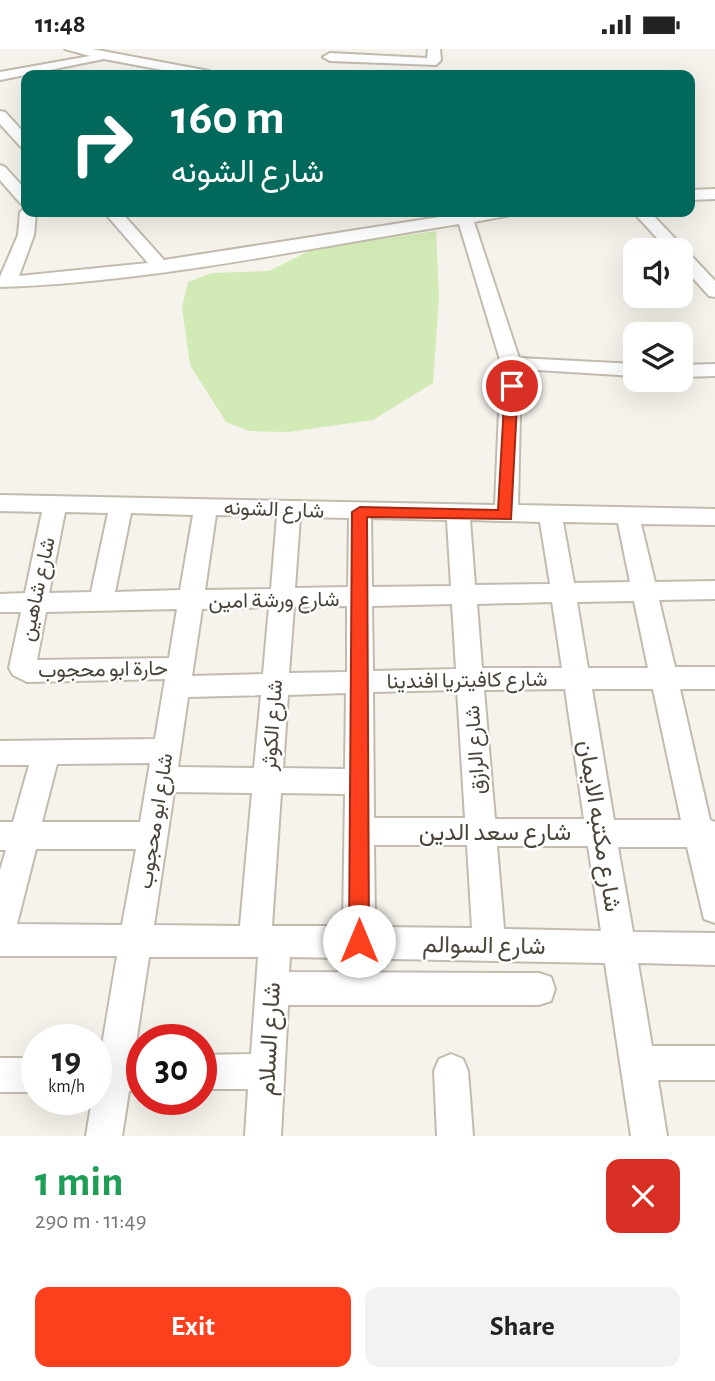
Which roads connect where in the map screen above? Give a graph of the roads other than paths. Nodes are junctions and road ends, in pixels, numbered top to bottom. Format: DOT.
graph roads {
  1 [pos="71,49"];
  2 [pos="434,49"];
  3 [pos="90,51"];
  4 [pos="112,57"];
  5 [pos="330,57"];
  6 [pos="35,70"];
  7 [pos="194,70"];
  8 [pos="21,72"];
  9 [pos="0,76"];
  10 [pos="0,115"];
  11 [pos="21,138"];
  12 [pos="0,170"];
  13 [pos="21,194"];
  14 [pos="715,194"];
  15 [pos="695,195"];
  16 [pos="28,217"];
  17 [pos="116,217"];
  18 [pos="448,217"];
  19 [pos="646,217"];
  20 [pos="666,238"];
  21 [pos="160,266"];
  22 [pos="693,268"];
  23 [pos="4,282"];
  24 [pos="715,292"];
  25 [pos="511,363"];
  26 [pos="623,369"];
  27 [pos="715,370"];
  28 [pos="693,371"];
  29 [pos="0,503"];
  30 [pos="55,504"];
  31 [pos="121,505"];
  32 [pos="206,507"];
  33 [pos="289,509"];
  34 [pos="360,512"];
  35 [pos="458,514"];
  36 [pos="506,515"];
  37 [pos="551,516"];
  38 [pos="628,517"];
  39 [pos="715,517"];
  40 [pos="715,590"];
  41 [pos="645,591"];
  42 [pos="563,593"];
  43 [pos="464,595"];
  44 [pos="360,598"];
  45 [pos="281,600"];
  46 [pos="101,602"];
  47 [pos="190,602"];
  48 [pos="0,603"];
  49 [pos="34,603"];
  50 [pos="27,671"];
  51 [pos="178,678"];
  52 [pos="577,678"];
  53 [pos="664,678"];
  54 [pos="715,678"];
  55 [pos="470,680"];
  56 [pos="359,683"];
  57 [pos="275,685"];
  58 [pos="46,752"];
  59 [pos="0,753"];
  60 [pos="164,765"];
  61 [pos="267,781"];
  62 [pos="359,782"];
  63 [pos="359,831"];
  64 [pos="481,832"];
  65 [pos="601,833"];
  66 [pos="707,834"];
  67 [pos="152,835"];
  68 [pos="12,836"];
  69 [pos="715,908"];
  70 [pos="0,929"];
  71 [pos="0,940"];
  72 [pos="136,940"];
  73 [pos="265,941"];
  74 [pos="359,941"];
  75 [pos="489,945"];
  76 [pos="619,947"];
  77 [pos="715,949"];
  78 [pos="272,988"];
  79 [pos="539,989"];
  80 [pos="637,1063"];
  81 [pos="715,1063"];
  82 [pos="267,1071"];
  83 [pos="450,1071"];
  84 [pos="217,1072"];
  85 [pos="117,1073"];
  86 [pos="0,1075"];
  87 [pos="21,1075"];
  88 [pos="104,1136"];
  89 [pos="264,1136"];
  90 [pos="455,1136"];
  91 [pos="649,1136"];
  1 -- 3 [label="street"];
  2 -- 5 [label="street"];
  3 -- 4 [label="street"];
  4 -- 6 [label="street"];
  4 -- 7 [label="street"];
  8 -- 9 [label="street"];
  10 -- 11 [label="street"];
  12 -- 13 [label="street"];
  14 -- 15 [label="street"];
  16 -- 23 [label="street"];
  17 -- 21 [label="street"];
  18 -- 21 [label="street"];
  18 -- 25 [label="street"];
  19 -- 20 [label="street"];
  21 -- 23 [label="street"];
  22 -- 24 [label="street"];
  25 -- 26 [label="street"];
  25 -- 36 [label="street"];
  27 -- 28 [label="street"];
  29 -- 30 [label="street, شارع الشونه"];
  30 -- 31 [label="street, شارع الشونه"];
  30 -- 49 [label="street, شارع شاهين"];
  31 -- 32 [label="street, شارع الشونه"];
  31 -- 46 [label="street"];
  32 -- 33 [label="street, شارع الشونه"];
  32 -- 47 [label="street, شارع ابو محجوب"];
  33 -- 34 [label="street, شارع الشونه"];
  33 -- 45 [label="street, شارع الكوثر"];
  34 -- 35 [label="street, شارع الشونه"];
  34 -- 44 [label="street"];
  35 -- 36 [label="street, شارع الشونه"];
  35 -- 43 [label="street, شارع الرازق"];
  36 -- 37 [label="street, شارع الشونه"];
  37 -- 38 [label="street, شارع الشونه"];
  37 -- 42 [label="street, شارع مكتبه الايمان"];
  38 -- 39 [label="street, شارع الشونه"];
  38 -- 41 [label="street"];
  40 -- 41 [label="street, شارع ورشة امين"];
  41 -- 42 [label="street, شارع ورشة امين"];
  41 -- 53 [label="street"];
  42 -- 43 [label="street, شارع ورشة امين"];
  42 -- 52 [label="street, شارع مكتبه الايمان"];
  43 -- 44 [label="street, شارع ورشة امين"];
  43 -- 55 [label="street, شارع الرازق"];
  44 -- 45 [label="street, شارع ورشة امين"];
  44 -- 56 [label="street"];
  45 -- 47 [label="street, شارع ورشة امين"];
  45 -- 57 [label="street, شارع الكوثر"];
  46 -- 47 [label="street, شارع ورشة امين"];
  46 -- 49 [label="street, شارع ورشة امين"];
  47 -- 51 [label="street, شارع ابو محجوب"];
  48 -- 49 [label="street, شارع ورشة امين"];
  49 -- 50 [label="street, شارع شاهين"];
  50 -- 51 [label="street, حارة ابو محجوب"];
  51 -- 57 [label="street, شارع كافيتريا افندينا"];
  51 -- 60 [label="street, شارع ابو محجوب"];
  52 -- 53 [label="street, شارع كافيتريا افندينا"];
  52 -- 55 [label="street, شارع كافيتريا افندينا"];
  52 -- 65 [label="street, شارع مكتبه الايمان"];
  53 -- 54 [label="street, شارع كافيتريا افندينا"];
  53 -- 66 [label="street"];
  55 -- 56 [label="street, شارع كافيتريا افندينا"];
  55 -- 64 [label="street, شارع الرازق"];
  56 -- 57 [label="street, شارع كافيتريا افندينا"];
  56 -- 62 [label="street"];
  57 -- 61 [label="street, شارع الكوثر"];
  58 -- 59 [label="street"];
  58 -- 60 [label="street"];
  58 -- 68 [label="street"];
  60 -- 61 [label="street"];
  60 -- 67 [label="street, شارع ابو محجوب"];
  61 -- 62 [label="street"];
  61 -- 73 [label="street, شارع الكوثر"];
  62 -- 63 [label="street"];
  63 -- 64 [label="street, شارع سعد الدين"];
  63 -- 74 [label="street"];
  64 -- 65 [label="street, شارع سعد الدين"];
  64 -- 75 [label="street, شارع الرازق"];
  65 -- 66 [label="street, شارع سعد الدين"];
  65 -- 76 [label="street, شارع مكتبه الايمان"];
  66 -- 69 [label="street"];
  67 -- 68 [label="street"];
  67 -- 72 [label="street, شارع ابو محجوب"];
  68 -- 70 [label="street"];
  71 -- 72 [label="street, شارع السوالم"];
  72 -- 73 [label="street, شارع السوالم"];
  72 -- 85 [label="street, شارع ابو محجوب"];
  73 -- 74 [label="street, شارع السوالم"];
  73 -- 78 [label="street, شارع السلام"];
  74 -- 75 [label="street, شارع السوالم"];
  75 -- 76 [label="street, شارع السوالم"];
  76 -- 77 [label="street, شارع السوالم"];
  76 -- 80 [label="street, شارع مكتبه الايمان"];
  78 -- 79 [label="street"];
  78 -- 82 [label="street, شارع السلام"];
  80 -- 81 [label="street"];
  80 -- 91 [label="street, شارع مكتبه الايمان"];
  82 -- 84 [label="street"];
  82 -- 89 [label="street, شارع السلام"];
  83 -- 90 [label="street"];
  85 -- 88 [label="street, شارع ابو محجوب"];
  86 -- 87 [label="street"];
}
